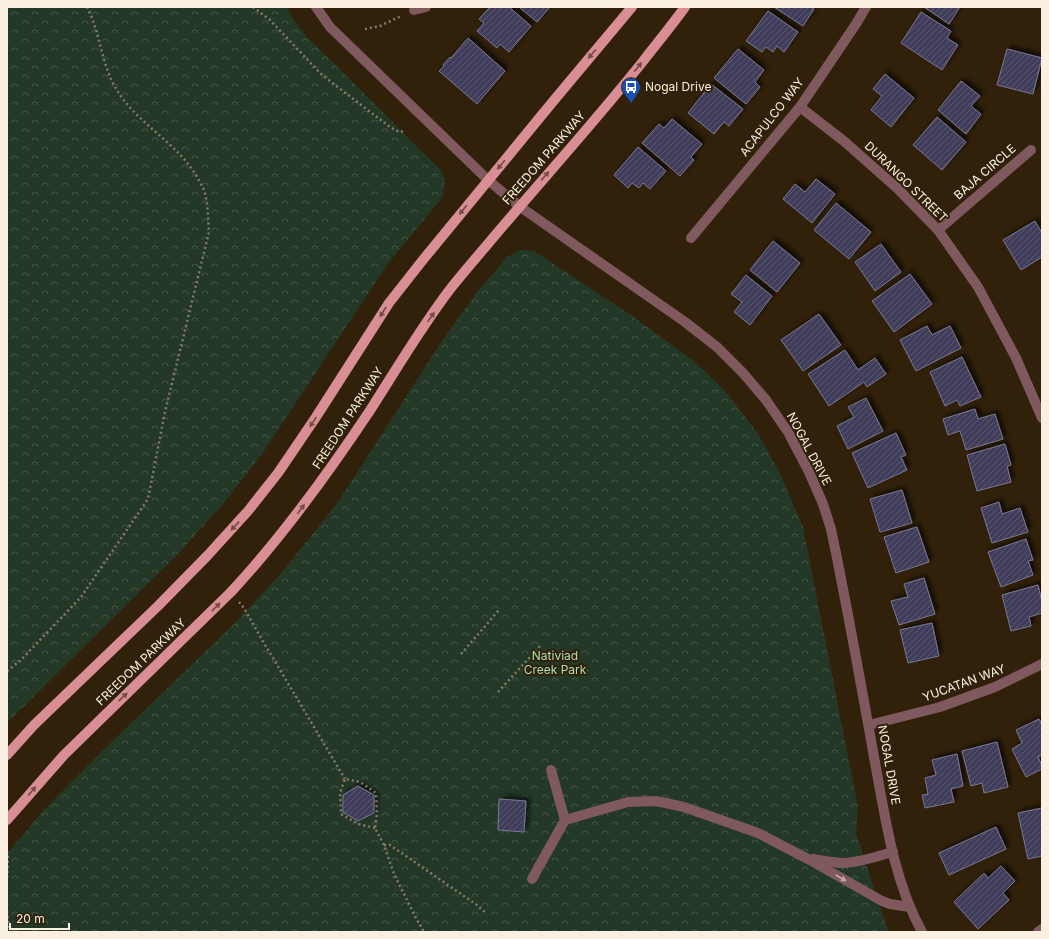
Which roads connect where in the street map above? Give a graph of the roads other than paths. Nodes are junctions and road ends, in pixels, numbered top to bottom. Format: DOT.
graph roads {
  1 [pos="316,7"];
  2 [pos="426,7"];
  3 [pos="632,7"];
  4 [pos="685,7"];
  5 [pos="866,7"];
  6 [pos="414,10"];
  7 [pos="800,106"];
  8 [pos="1030,150"];
  9 [pos="488,180"];
  10 [pos="520,206"];
  11 [pos="938,230"];
  12 [pos="691,238"];
  13 [pos="1041,414"];
  14 [pos="1042,664"];
  15 [pos="868,725"];
  16 [pos="7,755"];
  17 [pos="551,770"];
  18 [pos="7,820"];
  19 [pos="565,820"];
  20 [pos="893,852"];
  21 [pos="808,859"];
  22 [pos="532,879"];
  23 [pos="910,907"];
  24 [pos="1042,929"];
  25 [pos="922,932"];
  26 [pos="1038,932"];
  1 -- 9 [label="street, NOGAL DRIVE"];
  2 -- 6 [label="street"];
  3 -- 9 [label="main road, one-way"];
  10 -- 4 [label="main road, FREEDOM PARKWAY, one-way"];
  5 -- 7 [label="street, ACAPULCO WAY"];
  7 -- 11 [label="street, DURANGO STREET"];
  7 -- 12 [label="street, ACAPULCO WAY"];
  8 -- 11 [label="street, BAJA CIRCLE"];
  9 -- 10 [label="street, NOGAL DRIVE"];
  9 -- 16 [label="main road, one-way"];
  10 -- 15 [label="street, NOGAL DRIVE"];
  18 -- 10 [label="main road, FREEDOM PARKWAY, one-way"];
  11 -- 13 [label="street, DURANGO STREET"];
  14 -- 15 [label="street, YUCATAN WAY"];
  15 -- 20 [label="street, NOGAL DRIVE"];
  17 -- 19 [label="street"];
  19 -- 21 [label="street"];
  19 -- 22 [label="street"];
  20 -- 21 [label="street"];
  20 -- 23 [label="street, NOGAL DRIVE"];
  21 -- 23 [label="street, one-way"];
  23 -- 25 [label="street, NOGAL DRIVE"];
  24 -- 26 [label="street"];
}
